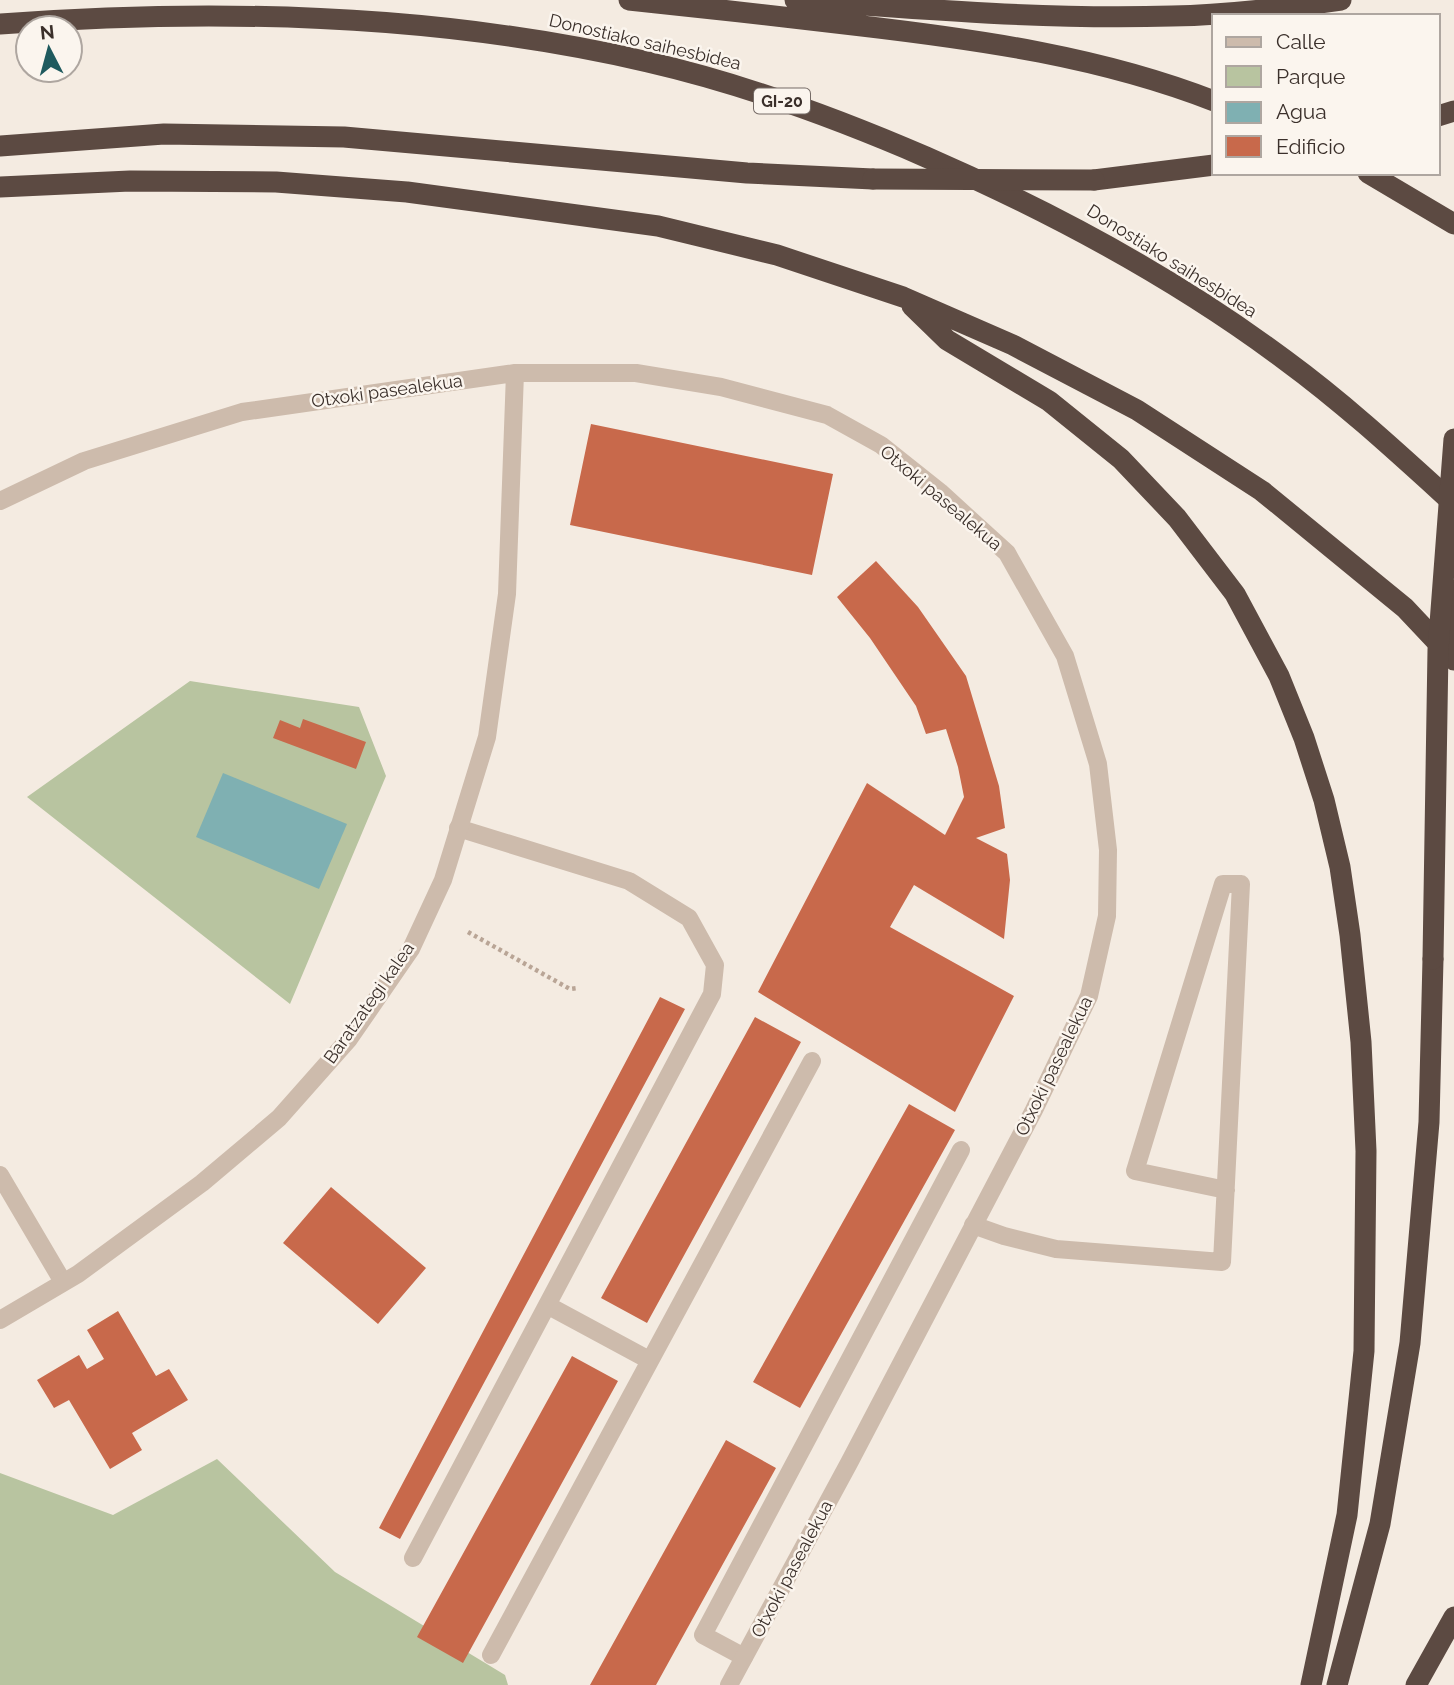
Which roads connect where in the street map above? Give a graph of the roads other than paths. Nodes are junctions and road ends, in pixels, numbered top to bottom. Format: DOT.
graph roads {
  1 [pos="629,0"];
  2 [pos="795,0"];
  3 [pos="1341,0"];
  4 [pos="0,24"];
  5 [pos="1212,100"];
  6 [pos="0,146"];
  7 [pos="1212,165"];
  8 [pos="1371,175"];
  9 [pos="0,187"];
  10 [pos="1454,223"];
  11 [pos="903,297"];
  12 [pos="514,373"];
  13 [pos="1454,439"];
  14 [pos="0,502"];
  15 [pos="1454,504"];
  16 [pos="1446,545"];
  17 [pos="1454,652"];
  18 [pos="1454,660"];
  19 [pos="458,828"];
  20 [pos="812,1061"];
  21 [pos="961,1150"];
  22 [pos="0,1175"];
  23 [pos="1226,1190"];
  24 [pos="973,1225"];
  25 [pos="63,1282"];
  26 [pos="548,1305"];
  27 [pos="0,1320"];
  28 [pos="649,1360"];
  29 [pos="413,1558"];
  30 [pos="1454,1617"];
  31 [pos="491,1655"];
  32 [pos="744,1657"];
  33 [pos="729,1685"];
  34 [pos="1311,1685"];
  35 [pos="1337,1685"];
  36 [pos="1416,1685"];
  1 -- 5 [label="highway"];
  2 -- 3 [label="highway"];
  4 -- 15 [label="highway, Donostiako saihesbidea / GI-20"];
  6 -- 7 [label="highway, bridge"];
  8 -- 10 [label="highway"];
  9 -- 11 [label="highway"];
  11 -- 18 [label="highway"];
  11 -- 34 [label="highway"];
  12 -- 14 [label="street, Otxoki pasealekua"];
  12 -- 19 [label="street, Baratzategi kalea"];
  12 -- 24 [label="street, Otxoki pasealekua"];
  13 -- 16 [label="highway, bridge"];
  16 -- 17 [label="highway, bridge"];
  16 -- 35 [label="highway, bridge"];
  19 -- 25 [label="street, Baratzategi kalea"];
  19 -- 26 [label="street"];
  20 -- 28 [label="street"];
  21 -- 32 [label="street"];
  22 -- 25 [label="street"];
  23 -- 23 [label="street"];
  23 -- 24 [label="street"];
  24 -- 32 [label="street, Otxoki pasealekua"];
  25 -- 27 [label="street, Baratzategi kalea"];
  26 -- 28 [label="street"];
  26 -- 29 [label="street"];
  28 -- 31 [label="street"];
  30 -- 36 [label="highway"];
  32 -- 33 [label="street, Otxoki pasealekua"];
}
